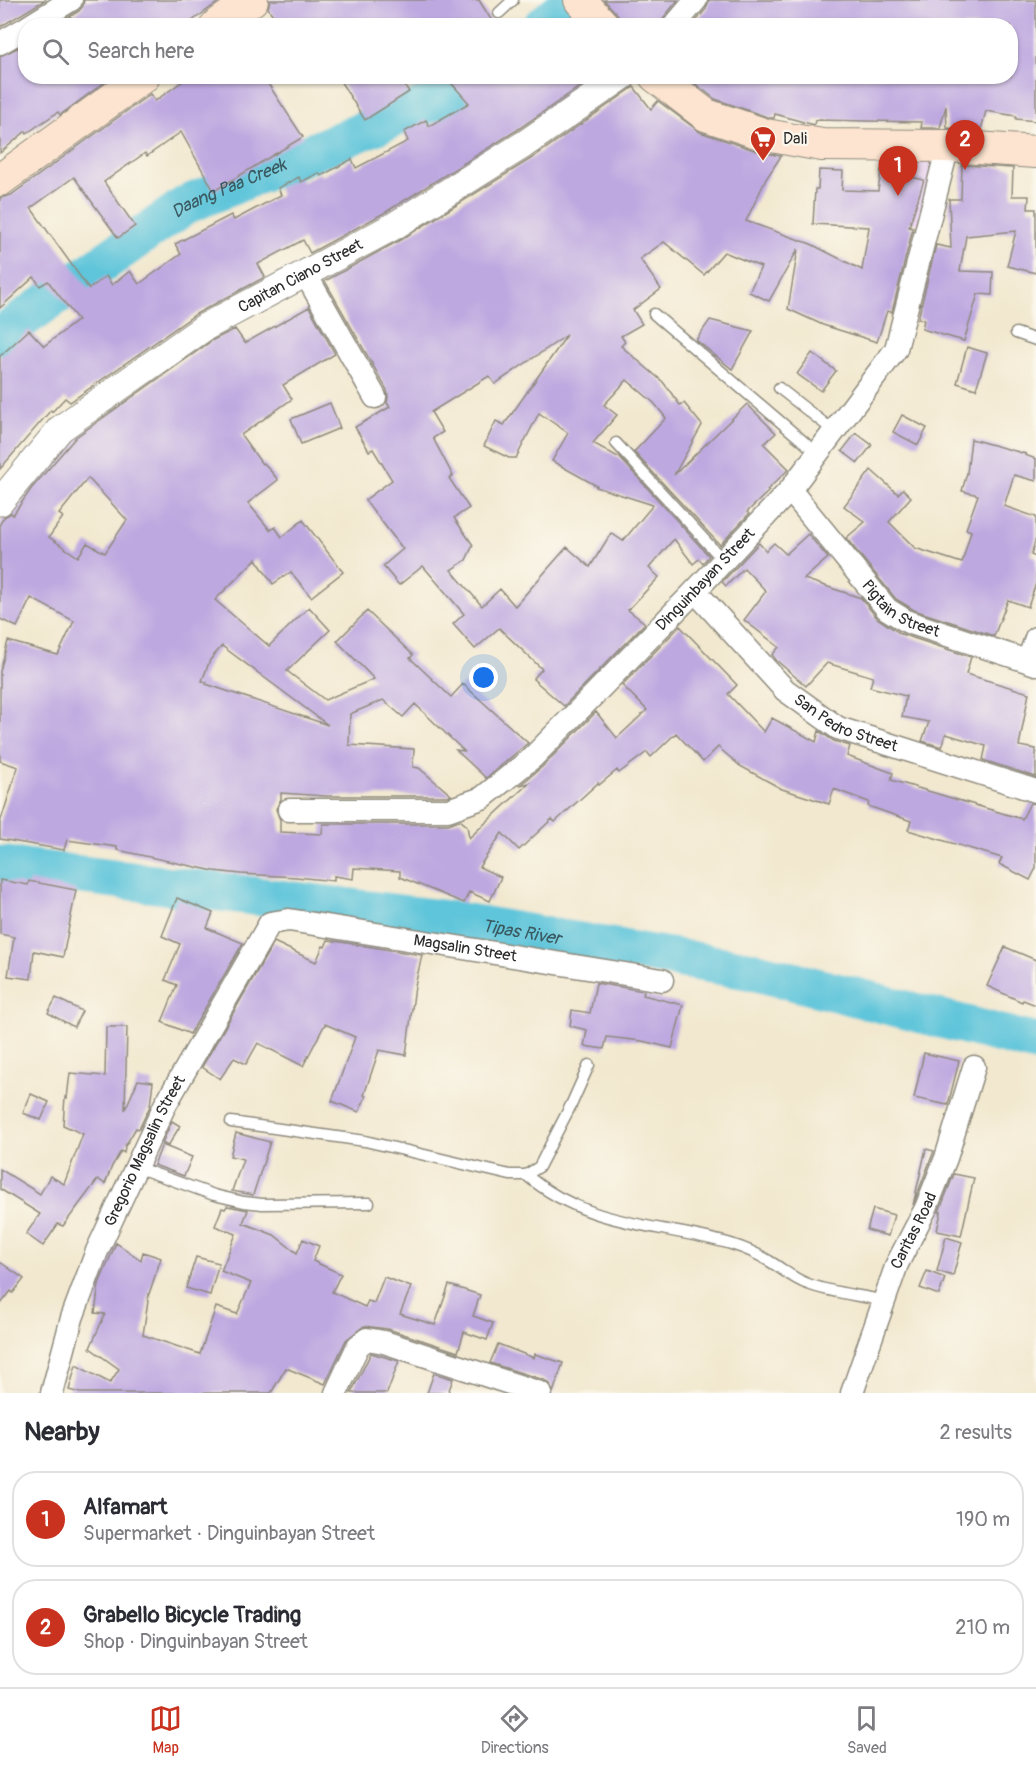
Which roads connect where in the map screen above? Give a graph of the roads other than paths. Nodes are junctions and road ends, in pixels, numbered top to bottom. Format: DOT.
graph roads {
  1 [pos="71,0"];
  2 [pos="252,0"];
  3 [pos="513,0"];
  4 [pos="696,0"];
  5 [pos="499,13"];
  6 [pos="42,18"];
  7 [pos="227,18"];
  8 [pos="681,18"];
  9 [pos="18,33"];
  10 [pos="0,43"];
  11 [pos="133,84"];
  12 [pos="611,84"];
  13 [pos="665,84"];
  14 [pos="948,146"];
  15 [pos="1036,152"];
  16 [pos="0,180"];
  17 [pos="305,273"];
  18 [pos="654,314"];
  19 [pos="1016,333"];
  20 [pos="1036,340"];
  21 [pos="779,388"];
  22 [pos="375,397"];
  23 [pos="834,431"];
  24 [pos="615,443"];
  25 [pos="817,453"];
  26 [pos="790,490"];
  27 [pos="0,502"];
  28 [pos="723,560"];
  29 [pos="695,591"];
  30 [pos="1036,639"];
  31 [pos="1032,663"];
  32 [pos="1036,791"];
  33 [pos="289,810"];
  34 [pos="270,923"];
  35 [pos="662,980"];
  36 [pos="589,1065"];
  37 [pos="974,1067"];
  38 [pos="231,1122"];
  39 [pos="136,1167"];
  40 [pos="526,1174"];
  41 [pos="369,1203"];
  42 [pos="884,1301"];
  43 [pos="52,1393"];
  44 [pos="336,1393"];
  45 [pos="540,1393"];
  46 [pos="852,1393"];
  1 -- 6 [label="street"];
  2 -- 7 [label="main road"];
  3 -- 5 [label="lane"];
  4 -- 8 [label="street"];
  9 -- 10 [label="street"];
  11 -- 16 [label="main road"];
  12 -- 17 [label="street, Capitan Ciano Street"];
  13 -- 14 [label="main road"];
  14 -- 15 [label="main road"];
  14 -- 23 [label="street, Dinguinbayan Street"];
  17 -- 22 [label="street"];
  17 -- 27 [label="street, Capitan Ciano Street"];
  18 -- 25 [label="lane"];
  19 -- 20 [label="lane"];
  21 -- 23 [label="lane"];
  23 -- 25 [label="street, Dinguinbayan Street"];
  24 -- 28 [label="lane"];
  25 -- 26 [label="street, Dinguinbayan Street"];
  26 -- 28 [label="street, Dinguinbayan Street"];
  26 -- 31 [label="street, Pigtain Street"];
  28 -- 29 [label="street, Dinguinbayan Street"];
  29 -- 32 [label="street, San Pedro Street"];
  29 -- 33 [label="street, Dinguinbayan Street"];
  30 -- 31 [label="street, Pigtain Street"];
  34 -- 35 [label="street, Magsalin Street"];
  34 -- 39 [label="street, Gregorio Magsalin Street"];
  36 -- 40 [label="lane"];
  37 -- 42 [label="street, Caritas Road"];
  38 -- 40 [label="lane"];
  39 -- 41 [label="lane"];
  39 -- 43 [label="street, Gregorio Magsalin Street"];
  40 -- 42 [label="lane"];
  42 -- 46 [label="street, Caritas Road"];
  44 -- 45 [label="street"];
}
